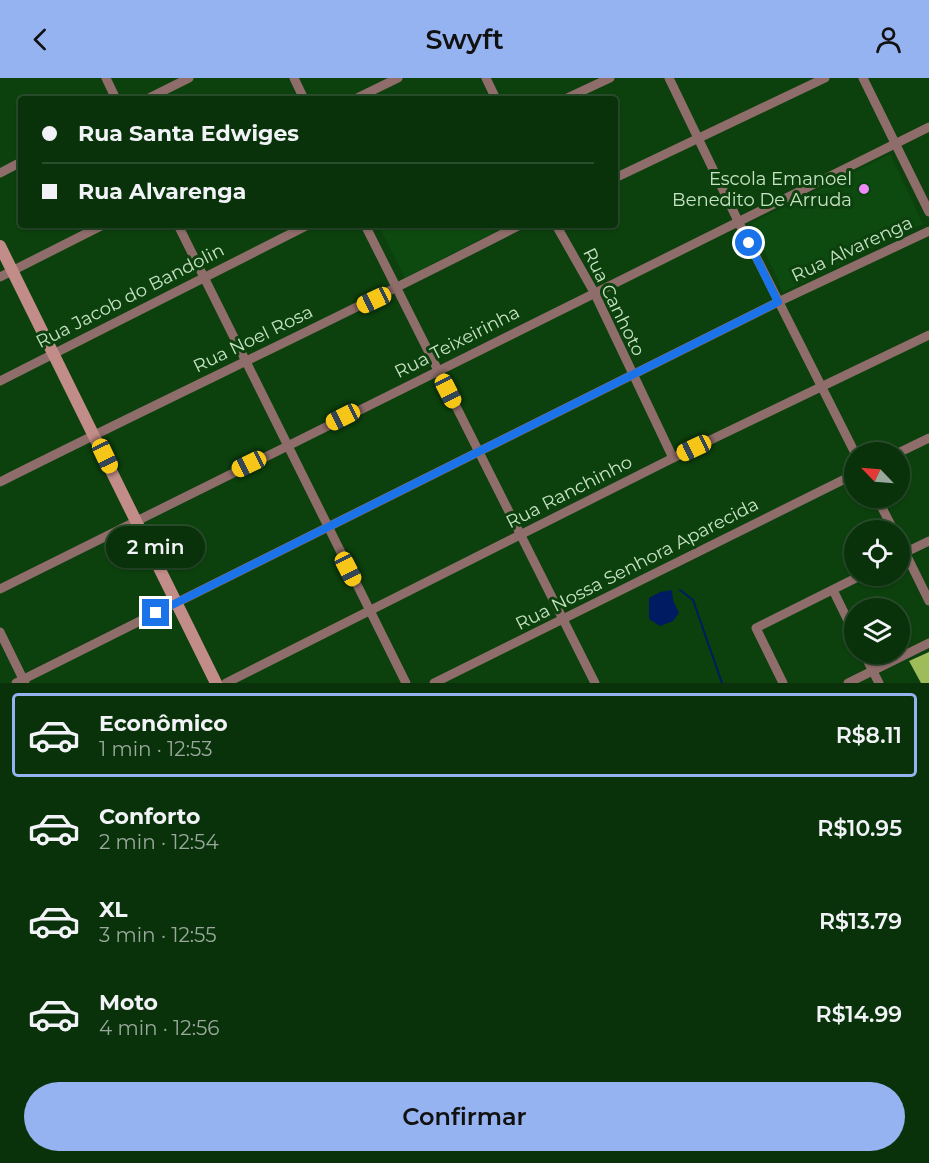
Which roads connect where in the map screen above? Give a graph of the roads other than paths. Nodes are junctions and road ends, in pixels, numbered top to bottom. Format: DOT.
graph roads {
  1 [pos="106,78"];
  2 [pos="189,78"];
  3 [pos="294,78"];
  4 [pos="398,78"];
  5 [pos="486,78"];
  6 [pos="610,78"];
  7 [pos="669,78"];
  8 [pos="825,78"];
  9 [pos="863,78"];
  10 [pos="115,96"];
  11 [pos="153,96"];
  12 [pos="303,96"];
  13 [pos="361,96"];
  14 [pos="495,96"];
  15 [pos="571,96"];
  16 [pos="929,127"];
  17 [pos="699,138"];
  18 [pos="897,143"];
  19 [pos="18,164"];
  20 [pos="0,173"];
  21 [pos="618,177"];
  22 [pos="929,212"];
  23 [pos="739,223"];
  24 [pos="97,228"];
  25 [pos="179,228"];
  26 [pos="302,228"];
  27 [pos="365,228"];
  28 [pos="514,228"];
  29 [pos="558,228"];
  30 [pos="929,231"];
  31 [pos="0,246"];
  32 [pos="13,271"];
  33 [pos="0,277"];
  34 [pos="203,277"];
  35 [pos="396,290"];
  36 [pos="594,292"];
  37 [pos="778,302"];
  38 [pos="929,335"];
  39 [pos="54,353"];
  40 [pos="244,360"];
  41 [pos="438,370"];
  42 [pos="632,376"];
  43 [pos="0,381"];
  44 [pos="824,388"];
  45 [pos="94,434"];
  46 [pos="929,438"];
  47 [pos="850,442"];
  48 [pos="287,446"];
  49 [pos="910,447"];
  50 [pos="478,453"];
  51 [pos="673,458"];
  52 [pos="844,479"];
  53 [pos="0,482"];
  54 [pos="135,520"];
  55 [pos="327,528"];
  56 [pos="519,535"];
  57 [pos="929,541"];
  58 [pos="910,550"];
  59 [pos="910,567"];
  60 [pos="844,584"];
  61 [pos="0,589"];
  62 [pos="833,590"];
  63 [pos="929,601"];
  64 [pos="176,604"];
  65 [pos="369,611"];
  66 [pos="844,612"];
  67 [pos="563,619"];
  68 [pos="0,632"];
  69 [pos="929,643"];
  70 [pos="869,664"];
  71 [pos="873,671"];
  72 [pos="22,682"];
  73 [pos="216,683"];
  74 [pos="226,683"];
  75 [pos="406,683"];
  76 [pos="434,683"];
  77 [pos="595,683"];
  78 [pos="783,683"];
  79 [pos="848,683"];
  80 [pos="879,683"];
  1 -- 10 [label="street"];
  2 -- 11 [label="street"];
  3 -- 12 [label="street"];
  4 -- 13 [label="street"];
  5 -- 14 [label="street"];
  6 -- 15 [label="street"];
  7 -- 17 [label="street"];
  8 -- 17 [label="street"];
  9 -- 18 [label="street"];
  16 -- 18 [label="street, Rua Teixeirinha"];
  17 -- 21 [label="street"];
  17 -- 23 [label="street"];
  18 -- 22 [label="street"];
  18 -- 23 [label="street, Rua Teixeirinha"];
  19 -- 20 [label="street"];
  23 -- 36 [label="street, Rua Teixeirinha"];
  23 -- 37 [label="street"];
  24 -- 32 [label="street"];
  25 -- 34 [label="street"];
  26 -- 34 [label="street, Rua Jacob do Bandolin"];
  27 -- 35 [label="street"];
  28 -- 35 [label="street, Rua Noel Rosa"];
  29 -- 36 [label="street, Rua Canhoto"];
  30 -- 37 [label="street, Rua Alvarenga"];
  31 -- 32 [label="street"];
  32 -- 33 [label="street"];
  32 -- 39 [label="street"];
  34 -- 39 [label="street, Rua Jacob do Bandolin"];
  34 -- 40 [label="street"];
  35 -- 40 [label="street, Rua Noel Rosa"];
  35 -- 41 [label="street"];
  36 -- 41 [label="street, Rua Teixeirinha"];
  36 -- 42 [label="street, Rua Canhoto"];
  37 -- 42 [label="street, Rua Alvarenga"];
  37 -- 44 [label="street"];
  38 -- 44 [label="street, Rua Ranchinho"];
  39 -- 43 [label="street, Rua Jacob do Bandolin"];
  39 -- 45 [label="street"];
  40 -- 45 [label="street, Rua Noel Rosa"];
  40 -- 48 [label="street"];
  41 -- 48 [label="street, Rua Teixeirinha"];
  41 -- 50 [label="street"];
  42 -- 50 [label="street, Rua Alvarenga"];
  42 -- 51 [label="street, Rua Canhoto"];
  44 -- 47 [label="street"];
  44 -- 51 [label="street, Rua Ranchinho"];
  45 -- 53 [label="street, Rua Noel Rosa"];
  45 -- 54 [label="street"];
  46 -- 49 [label="street"];
  48 -- 54 [label="street, Rua Teixeirinha"];
  48 -- 55 [label="street"];
  50 -- 55 [label="street, Rua Alvarenga"];
  50 -- 56 [label="street"];
  51 -- 56 [label="street, Rua Ranchinho"];
  52 -- 67 [label="street, Rua Nossa Senhora Aparecida"];
  54 -- 61 [label="street, Rua Teixeirinha"];
  54 -- 64 [label="street"];
  55 -- 64 [label="street, Rua Alvarenga"];
  55 -- 65 [label="street"];
  56 -- 65 [label="street, Rua Ranchinho"];
  56 -- 67 [label="street"];
  57 -- 58 [label="street"];
  59 -- 63 [label="street"];
  60 -- 62 [label="street"];
  62 -- 66 [label="street"];
  62 -- 78 [label="street"];
  64 -- 72 [label="street, Rua Alvarenga"];
  64 -- 73 [label="street"];
  65 -- 74 [label="street, Rua Ranchinho"];
  65 -- 75 [label="street"];
  67 -- 76 [label="street, Rua Nossa Senhora Aparecida"];
  67 -- 77 [label="street"];
  68 -- 72 [label="street"];
  69 -- 71 [label="street"];
  70 -- 71 [label="street"];
  71 -- 79 [label="street"];
  71 -- 80 [label="street"];
}
